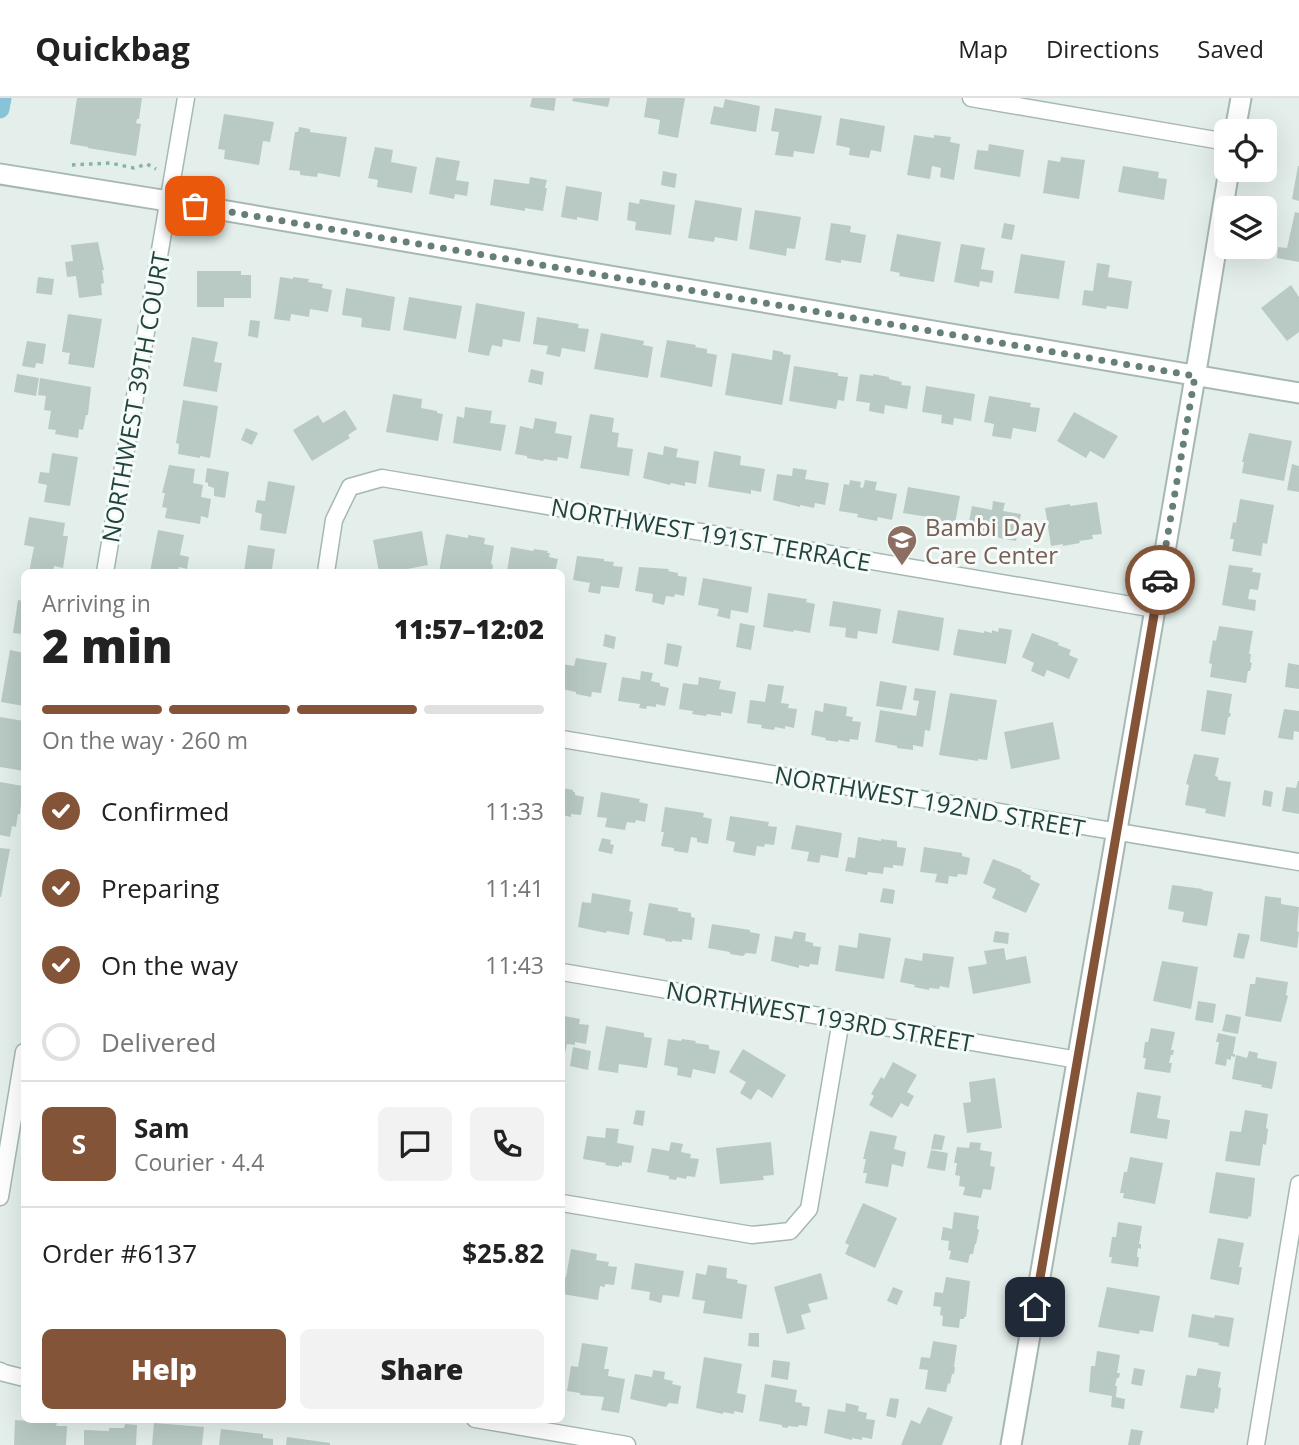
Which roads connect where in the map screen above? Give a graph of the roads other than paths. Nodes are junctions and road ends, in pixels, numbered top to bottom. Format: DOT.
graph roads {
  1 [pos="186,98"];
  2 [pos="971,98"];
  3 [pos="1241,98"];
  4 [pos="1237,119"];
  5 [pos="1214,140"];
  6 [pos="0,174"];
  7 [pos="1227,182"];
  8 [pos="168,201"];
  9 [pos="1195,376"];
  10 [pos="1299,393"];
  11 [pos="106,569"];
  12 [pos="326,569"];
  13 [pos="1155,610"];
  14 [pos="565,740"];
  15 [pos="1117,833"];
  16 [pos="1299,862"];
  17 [pos="565,973"];
  18 [pos="841,1020"];
  19 [pos="1078,1060"];
  20 [pos="21,1089"];
  21 [pos="19,1113"];
  22 [pos="1299,1184"];
  23 [pos="0,1197"];
  24 [pos="565,1204"];
  25 [pos="0,1371"];
  26 [pos="21,1377"];
  27 [pos="498,1423"];
  28 [pos="627,1445"];
  29 [pos="1011,1445"];
  30 [pos="1256,1445"];
  1 -- 8 [label="street, NORTHWEST 39TH COURT"];
  2 -- 5 [label="street"];
  3 -- 4 [label="street"];
  6 -- 8 [label="street"];
  7 -- 9 [label="street"];
  8 -- 9 [label="street"];
  8 -- 11 [label="street, NORTHWEST 39TH COURT"];
  9 -- 10 [label="street"];
  9 -- 13 [label="street"];
  12 -- 13 [label="street, NORTHWEST 191ST TERRACE"];
  13 -- 15 [label="street"];
  14 -- 15 [label="street, NORTHWEST 192ND STREET"];
  15 -- 16 [label="street, NORTHWEST 192ND STREET"];
  15 -- 19 [label="street"];
  17 -- 18 [label="street, NORTHWEST 193RD STREET"];
  18 -- 19 [label="street, NORTHWEST 193RD STREET"];
  18 -- 24 [label="street"];
  19 -- 29 [label="street"];
  20 -- 21 [label="street"];
  21 -- 23 [label="street"];
  22 -- 30 [label="street"];
  25 -- 26 [label="street"];
  27 -- 28 [label="street"];
}
